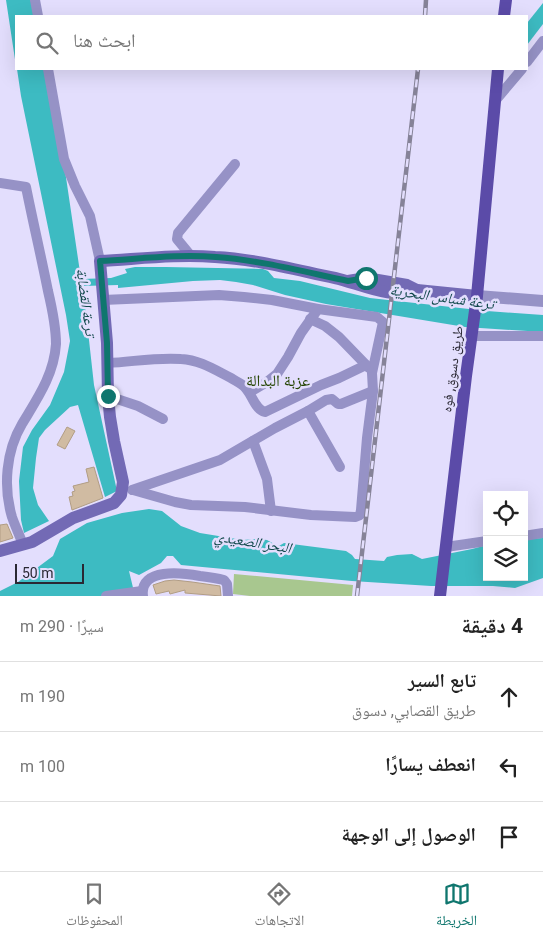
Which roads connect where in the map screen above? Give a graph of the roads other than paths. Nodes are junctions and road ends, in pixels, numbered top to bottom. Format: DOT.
graph roads {
  1 [pos="35,0"];
  2 [pos="506,0"];
  3 [pos="38,15"];
  4 [pos="504,15"];
  5 [pos="543,41"];
  6 [pos="528,61"];
  7 [pos="48,70"];
  8 [pos="498,70"];
  9 [pos="521,70"];
  10 [pos="495,101"];
  11 [pos="235,164"];
  12 [pos="0,183"];
  13 [pos="191,256"];
  14 [pos="100,261"];
  15 [pos="102,290"];
  16 [pos="543,301"];
  17 [pos="476,302"];
  18 [pos="318,309"];
  19 [pos="310,319"];
  20 [pos="472,336"];
  21 [pos="543,336"];
  22 [pos="108,363"];
  23 [pos="369,369"];
  24 [pos="373,391"];
  25 [pos="250,392"];
  26 [pos="108,396"];
  27 [pos="308,411"];
  28 [pos="163,419"];
  29 [pos="253,441"];
  30 [pos="340,467"];
  31 [pos="127,492"];
  32 [pos="271,511"];
  33 [pos="543,533"];
  34 [pos="528,535"];
  35 [pos="483,542"];
  36 [pos="28,543"];
  37 [pos="0,551"];
  38 [pos="445,551"];
  39 [pos="142,593"];
  40 [pos="106,596"];
  41 [pos="228,596"];
  42 [pos="440,596"];
  1 -- 3 [label="street"];
  2 -- 4 [label="main road"];
  5 -- 6 [label="street"];
  7 -- 14 [label="street"];
  8 -- 10 [label="main road, طريق دسوق, فوه"];
  9 -- 10 [label="street"];
  10 -- 17 [label="main road, طريق دسوق, فوه"];
  11 -- 13 [label="street"];
  12 -- 36 [label="street"];
  13 -- 14 [label="main road"];
  13 -- 17 [label="main road"];
  14 -- 15 [label="main road"];
  15 -- 18 [label="street"];
  15 -- 22 [label="main road"];
  16 -- 17 [label="street"];
  17 -- 20 [label="main road, طريق دسوق, فوه"];
  18 -- 19 [label="street"];
  18 -- 23 [label="street"];
  19 -- 23 [label="street"];
  19 -- 25 [label="street"];
  20 -- 21 [label="street"];
  20 -- 38 [label="main road, طريق دسوق, فوه"];
  22 -- 25 [label="street"];
  22 -- 26 [label="main road"];
  23 -- 24 [label="street"];
  23 -- 25 [label="street"];
  24 -- 27 [label="street"];
  24 -- 32 [label="street"];
  26 -- 28 [label="street"];
  26 -- 31 [label="main road"];
  27 -- 29 [label="street"];
  27 -- 30 [label="street"];
  29 -- 31 [label="street"];
  29 -- 32 [label="street"];
  31 -- 32 [label="street"];
  31 -- 36 [label="main road"];
  33 -- 34 [label="street"];
  35 -- 38 [label="street"];
  36 -- 37 [label="main road"];
  38 -- 42 [label="main road, طريق دسوق, فوه"];
  39 -- 40 [label="street"];
  39 -- 41 [label="street"];
}
